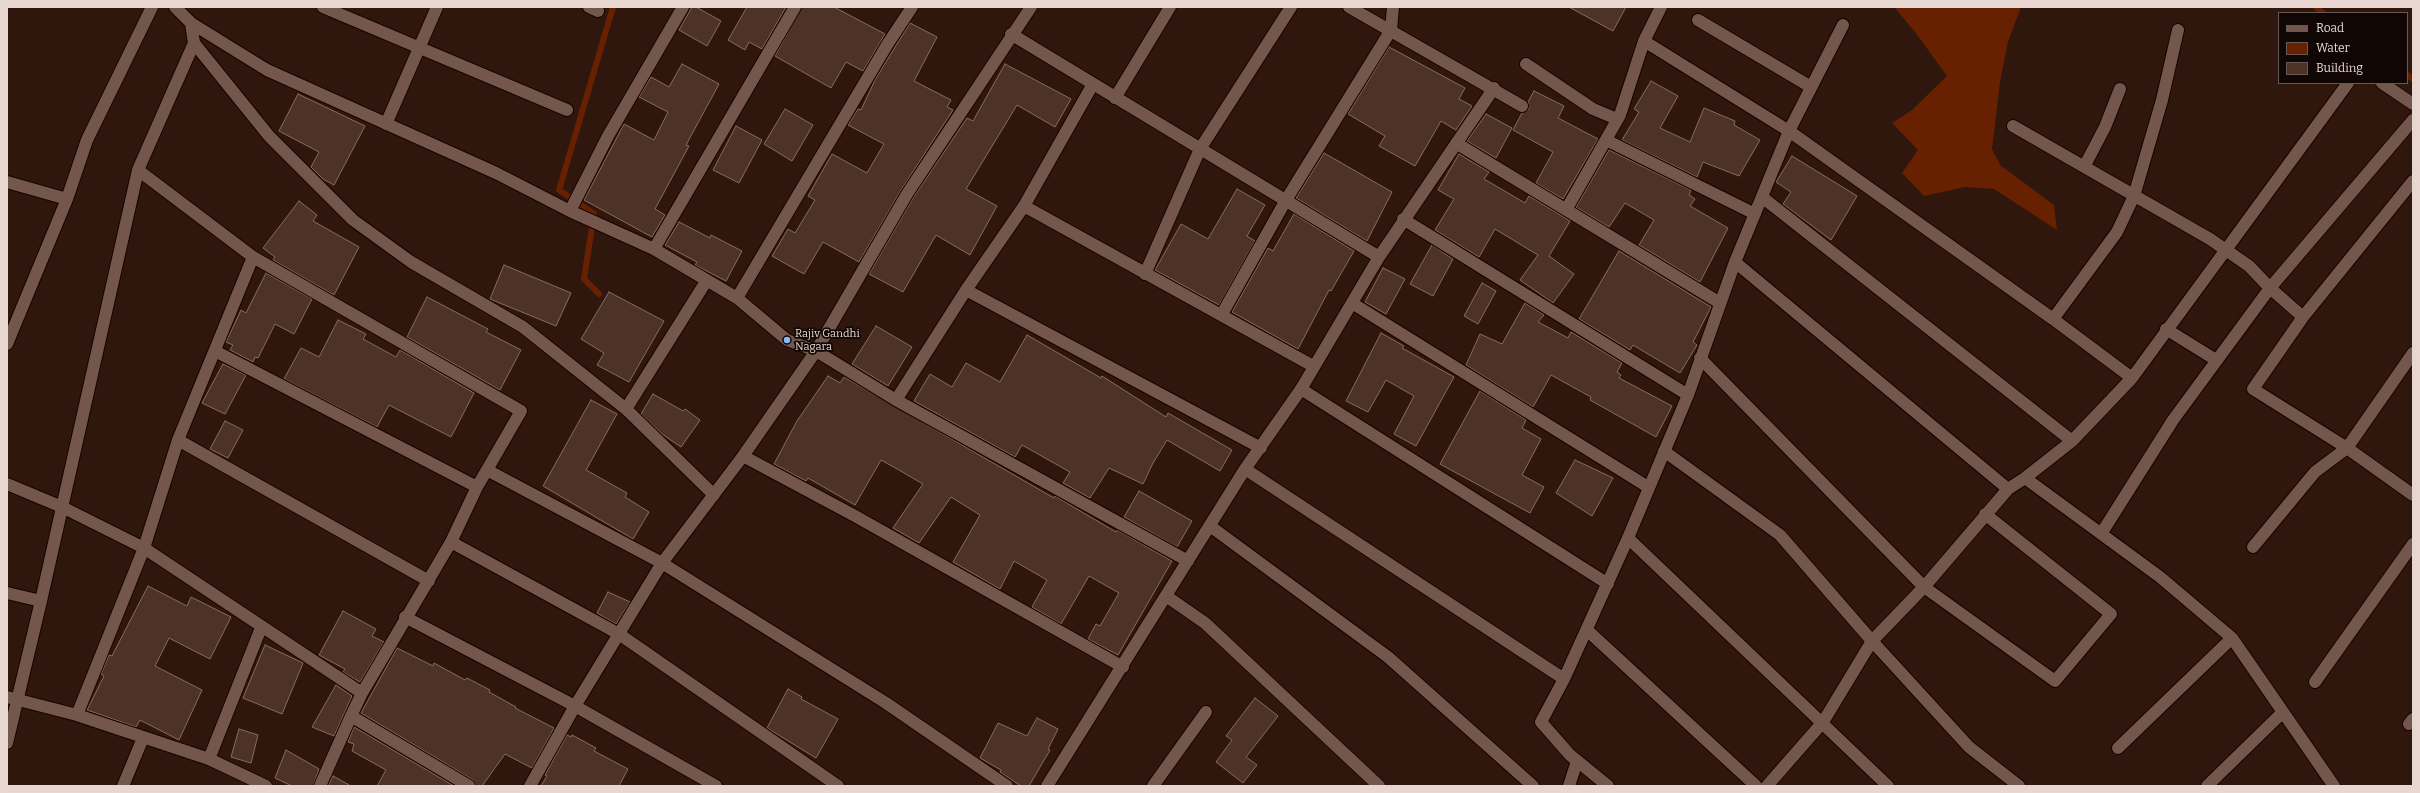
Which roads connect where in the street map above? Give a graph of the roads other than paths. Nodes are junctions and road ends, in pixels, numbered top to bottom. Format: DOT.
graph roads {
  1 [pos="152,7"];
  2 [pos="176,7"];
  3 [pos="323,7"];
  4 [pos="437,7"];
  5 [pos="683,7"];
  6 [pos="795,7"];
  7 [pos="912,7"];
  8 [pos="1031,7"];
  9 [pos="1170,7"];
  10 [pos="1291,7"];
  11 [pos="1349,7"];
  12 [pos="1393,7"];
  13 [pos="1661,7"];
  14 [pos="1698,20"];
  15 [pos="191,23"];
  16 [pos="1843,25"];
  17 [pos="1391,30"];
  18 [pos="2178,30"];
  19 [pos="1011,34"];
  20 [pos="1644,41"];
  21 [pos="194,43"];
  22 [pos="419,48"];
  23 [pos="1526,64"];
  24 [pos="1093,84"];
  25 [pos="2347,84"];
  26 [pos="2383,84"];
  27 [pos="1811,87"];
  28 [pos="1494,88"];
  29 [pos="2120,89"];
  30 [pos="1115,98"];
  31 [pos="2413,104"];
  32 [pos="1522,106"];
  33 [pos="567,110"];
  34 [pos="1618,119"];
  35 [pos="2413,120"];
  36 [pos="386,124"];
  37 [pos="2013,126"];
  38 [pos="1788,131"];
  39 [pos="1606,140"];
  40 [pos="1456,143"];
  41 [pos="1200,149"];
  42 [pos="2084,167"];
  43 [pos="138,170"];
  44 [pos="2413,181"];
  45 [pos="7,182"];
  46 [pos="2134,196"];
  47 [pos="1762,197"];
  48 [pos="67,199"];
  49 [pos="1286,200"];
  50 [pos="1024,206"];
  51 [pos="1566,210"];
  52 [pos="570,211"];
  53 [pos="1755,214"];
  54 [pos="1403,219"];
  55 [pos="654,249"];
  56 [pos="2226,251"];
  57 [pos="252,257"];
  58 [pos="1379,257"];
  59 [pos="1735,262"];
  60 [pos="1145,274"];
  61 [pos="707,280"];
  62 [pos="2270,288"];
  63 [pos="966,290"];
  64 [pos="737,298"];
  65 [pos="1352,303"];
  66 [pos="1720,304"];
  67 [pos="1222,314"];
  68 [pos="2303,317"];
  69 [pos="2054,319"];
  70 [pos="2166,329"];
  71 [pos="7,344"];
  72 [pos="215,351"];
  73 [pos="816,351"];
  74 [pos="2413,353"];
  75 [pos="1700,358"];
  76 [pos="2216,360"];
  77 [pos="1313,366"];
  78 [pos="2132,378"];
  79 [pos="1301,389"];
  80 [pos="1688,395"];
  81 [pos="896,400"];
  82 [pos="626,409"];
  83 [pos="178,440"];
  84 [pos="2072,441"];
  85 [pos="1261,448"];
  86 [pos="2347,448"];
  87 [pos="1664,451"];
  88 [pos="743,456"];
  89 [pos="1245,469"];
  90 [pos="487,470"];
  91 [pos="2025,478"];
  92 [pos="7,484"];
  93 [pos="477,488"];
  94 [pos="1648,488"];
  95 [pos="2008,489"];
  96 [pos="714,495"];
  97 [pos="2413,495"];
  98 [pos="62,507"];
  99 [pos="1985,514"];
  100 [pos="1210,526"];
  101 [pos="2101,534"];
  102 [pos="1628,538"];
  103 [pos="451,542"];
  104 [pos="2413,544"];
  105 [pos="2253,547"];
  106 [pos="144,548"];
  107 [pos="1188,561"];
  108 [pos="662,562"];
  109 [pos="429,581"];
  110 [pos="1608,584"];
  111 [pos="1924,587"];
  112 [pos="7,593"];
  113 [pos="1166,596"];
  114 [pos="41,601"];
  115 [pos="405,617"];
  116 [pos="261,628"];
  117 [pos="1587,630"];
  118 [pos="619,634"];
  119 [pos="2232,638"];
  120 [pos="1872,641"];
  121 [pos="1123,667"];
  122 [pos="1564,679"];
  123 [pos="2314,682"];
  124 [pos="362,693"];
  125 [pos="12,698"];
  126 [pos="575,706"];
  127 [pos="1206,712"];
  128 [pos="2283,712"];
  129 [pos="77,715"];
  130 [pos="351,716"];
  131 [pos="1823,722"];
  132 [pos="143,738"];
  133 [pos="7,743"];
  134 [pos="2118,748"];
  135 [pos="209,759"];
  136 [pos="1577,761"];
  137 [pos="244,781"];
  138 [pos="123,786"];
  139 [pos="266,786"];
  140 [pos="320,786"];
  141 [pos="468,786"];
  142 [pos="530,786"];
  143 [pos="716,786"];
  144 [pos="838,786"];
  145 [pos="1007,786"];
  146 [pos="1047,786"];
  147 [pos="1153,786"];
  148 [pos="1379,786"];
  149 [pos="1533,786"];
  150 [pos="1569,786"];
  151 [pos="1608,786"];
  152 [pos="1756,786"];
  153 [pos="1767,786"];
  154 [pos="1888,786"];
  155 [pos="2019,786"];
  156 [pos="2207,786"];
  157 [pos="2334,786"];
  1 -- 48 [label="street"];
  2 -- 15 [label="street"];
  3 -- 22 [label="street"];
  4 -- 22 [label="street"];
  5 -- 52 [label="street"];
  6 -- 55 [label="street"];
  7 -- 64 [label="street"];
  8 -- 19 [label="street"];
  9 -- 30 [label="street"];
  10 -- 41 [label="street"];
  11 -- 17 [label="street"];
  12 -- 17 [label="street"];
  13 -- 20 [label="street"];
  14 -- 27 [label="street"];
  15 -- 21 [label="street"];
  15 -- 36 [label="street"];
  16 -- 27 [label="street"];
  17 -- 28 [label="street"];
  17 -- 49 [label="street"];
  18 -- 46 [label="street"];
  19 -- 24 [label="street"];
  19 -- 73 [label="street"];
  20 -- 34 [label="street"];
  20 -- 38 [label="street"];
  21 -- 43 [label="street"];
  21 -- 82 [label="street"];
  22 -- 33 [label="street"];
  22 -- 36 [label="street"];
  23 -- 34 [label="street"];
  24 -- 30 [label="street"];
  24 -- 50 [label="street"];
  25 -- 56 [label="street"];
  26 -- 31 [label="street"];
  27 -- 38 [label="street"];
  28 -- 32 [label="street"];
  28 -- 40 [label="street"];
  29 -- 42 [label="street"];
  30 -- 41 [label="street"];
  34 -- 39 [label="street"];
  35 -- 62 [label="street"];
  36 -- 52 [label="street"];
  37 -- 42 [label="street"];
  38 -- 47 [label="street"];
  38 -- 69 [label="street"];
  39 -- 51 [label="street"];
  39 -- 53 [label="street"];
  40 -- 51 [label="street"];
  40 -- 54 [label="street"];
  41 -- 49 [label="street"];
  41 -- 60 [label="street"];
  42 -- 46 [label="street"];
  43 -- 57 [label="street"];
  43 -- 98 [label="street"];
  44 -- 68 [label="street"];
  45 -- 48 [label="street"];
  46 -- 56 [label="street"];
  46 -- 69 [label="street"];
  47 -- 53 [label="street"];
  47 -- 84 [label="street"];
  48 -- 71 [label="street"];
  49 -- 58 [label="street"];
  49 -- 67 [label="street"];
  50 -- 60 [label="street"];
  50 -- 63 [label="street"];
  51 -- 66 [label="street"];
  52 -- 55 [label="street"];
  53 -- 59 [label="street"];
  54 -- 58 [label="street"];
  54 -- 80 [label="street"];
  55 -- 61 [label="street"];
  56 -- 62 [label="street"];
  56 -- 70 [label="street"];
  57 -- 72 [label="street"];
  57 -- 90 [label="street"];
  58 -- 65 [label="street"];
  59 -- 66 [label="street"];
  59 -- 95 [label="street"];
  60 -- 67 [label="street"];
  61 -- 64 [label="street"];
  61 -- 82 [label="street"];
  62 -- 68 [label="street"];
  62 -- 76 [label="street"];
  63 -- 81 [label="street"];
  63 -- 85 [label="street"];
  64 -- 73 [label="street"];
  65 -- 77 [label="street"];
  65 -- 94 [label="street"];
  66 -- 75 [label="street"];
  67 -- 77 [label="street"];
  68 -- 86 [label="street"];
  69 -- 78 [label="street"];
  70 -- 76 [label="street"];
  70 -- 78 [label="street"];
  72 -- 83 [label="street"];
  72 -- 93 [label="street"];
  73 -- 81 [label="street"];
  73 -- 88 [label="street"];
  74 -- 86 [label="street"];
  75 -- 80 [label="street"];
  75 -- 111 [label="street"];
  76 -- 101 [label="street"];
  77 -- 79 [label="street"];
  78 -- 84 [label="street"];
  79 -- 85 [label="street"];
  79 -- 110 [label="street"];
  80 -- 87 [label="street"];
  81 -- 107 [label="street"];
  82 -- 96 [label="street"];
  83 -- 106 [label="street"];
  83 -- 109 [label="street"];
  84 -- 91 [label="street"];
  85 -- 89 [label="street"];
  86 -- 97 [label="street"];
  86 -- 105 [label="street"];
  87 -- 94 [label="street"];
  87 -- 120 [label="street"];
  88 -- 96 [label="street"];
  88 -- 121 [label="street"];
  89 -- 100 [label="street"];
  89 -- 122 [label="street"];
  90 -- 93 [label="street"];
  90 -- 108 [label="street"];
  91 -- 95 [label="street"];
  91 -- 101 [label="street"];
  92 -- 98 [label="street"];
  93 -- 103 [label="street"];
  94 -- 102 [label="street"];
  95 -- 99 [label="street"];
  96 -- 108 [label="street"];
  98 -- 106 [label="street"];
  98 -- 114 [label="street"];
  99 -- 111 [label="street"];
  99 -- 111 [label="street"];
  100 -- 107 [label="street"];
  100 -- 149 [label="street"];
  101 -- 119 [label="street"];
  102 -- 110 [label="street"];
  102 -- 131 [label="street"];
  103 -- 109 [label="street"];
  103 -- 118 [label="street"];
  104 -- 123 [label="street"];
  106 -- 116 [label="street"];
  106 -- 129 [label="street"];
  107 -- 113 [label="street"];
  108 -- 118 [label="street"];
  108 -- 145 [label="street"];
  109 -- 115 [label="street"];
  110 -- 117 [label="street"];
  111 -- 120 [label="street"];
  112 -- 114 [label="street"];
  113 -- 121 [label="street"];
  113 -- 148 [label="street"];
  114 -- 125 [label="street"];
  115 -- 124 [label="street"];
  115 -- 126 [label="street"];
  116 -- 124 [label="street"];
  116 -- 135 [label="street"];
  117 -- 122 [label="street"];
  117 -- 152 [label="street"];
  118 -- 126 [label="street"];
  118 -- 144 [label="street"];
  119 -- 128 [label="street"];
  119 -- 134 [label="street"];
  120 -- 131 [label="street"];
  120 -- 155 [label="street"];
  121 -- 146 [label="street"];
  122 -- 136 [label="street"];
  124 -- 130 [label="street"];
  125 -- 129 [label="street"];
  125 -- 133 [label="street"];
  126 -- 142 [label="street"];
  126 -- 143 [label="street"];
  127 -- 147 [label="street"];
  128 -- 156 [label="street"];
  128 -- 157 [label="street"];
  129 -- 132 [label="street"];
  130 -- 140 [label="street"];
  130 -- 141 [label="street"];
  131 -- 153 [label="street"];
  131 -- 154 [label="street"];
  132 -- 135 [label="street"];
  132 -- 138 [label="street"];
  135 -- 137 [label="street"];
  136 -- 150 [label="street"];
  136 -- 151 [label="street"];
  137 -- 139 [label="street"];
}
